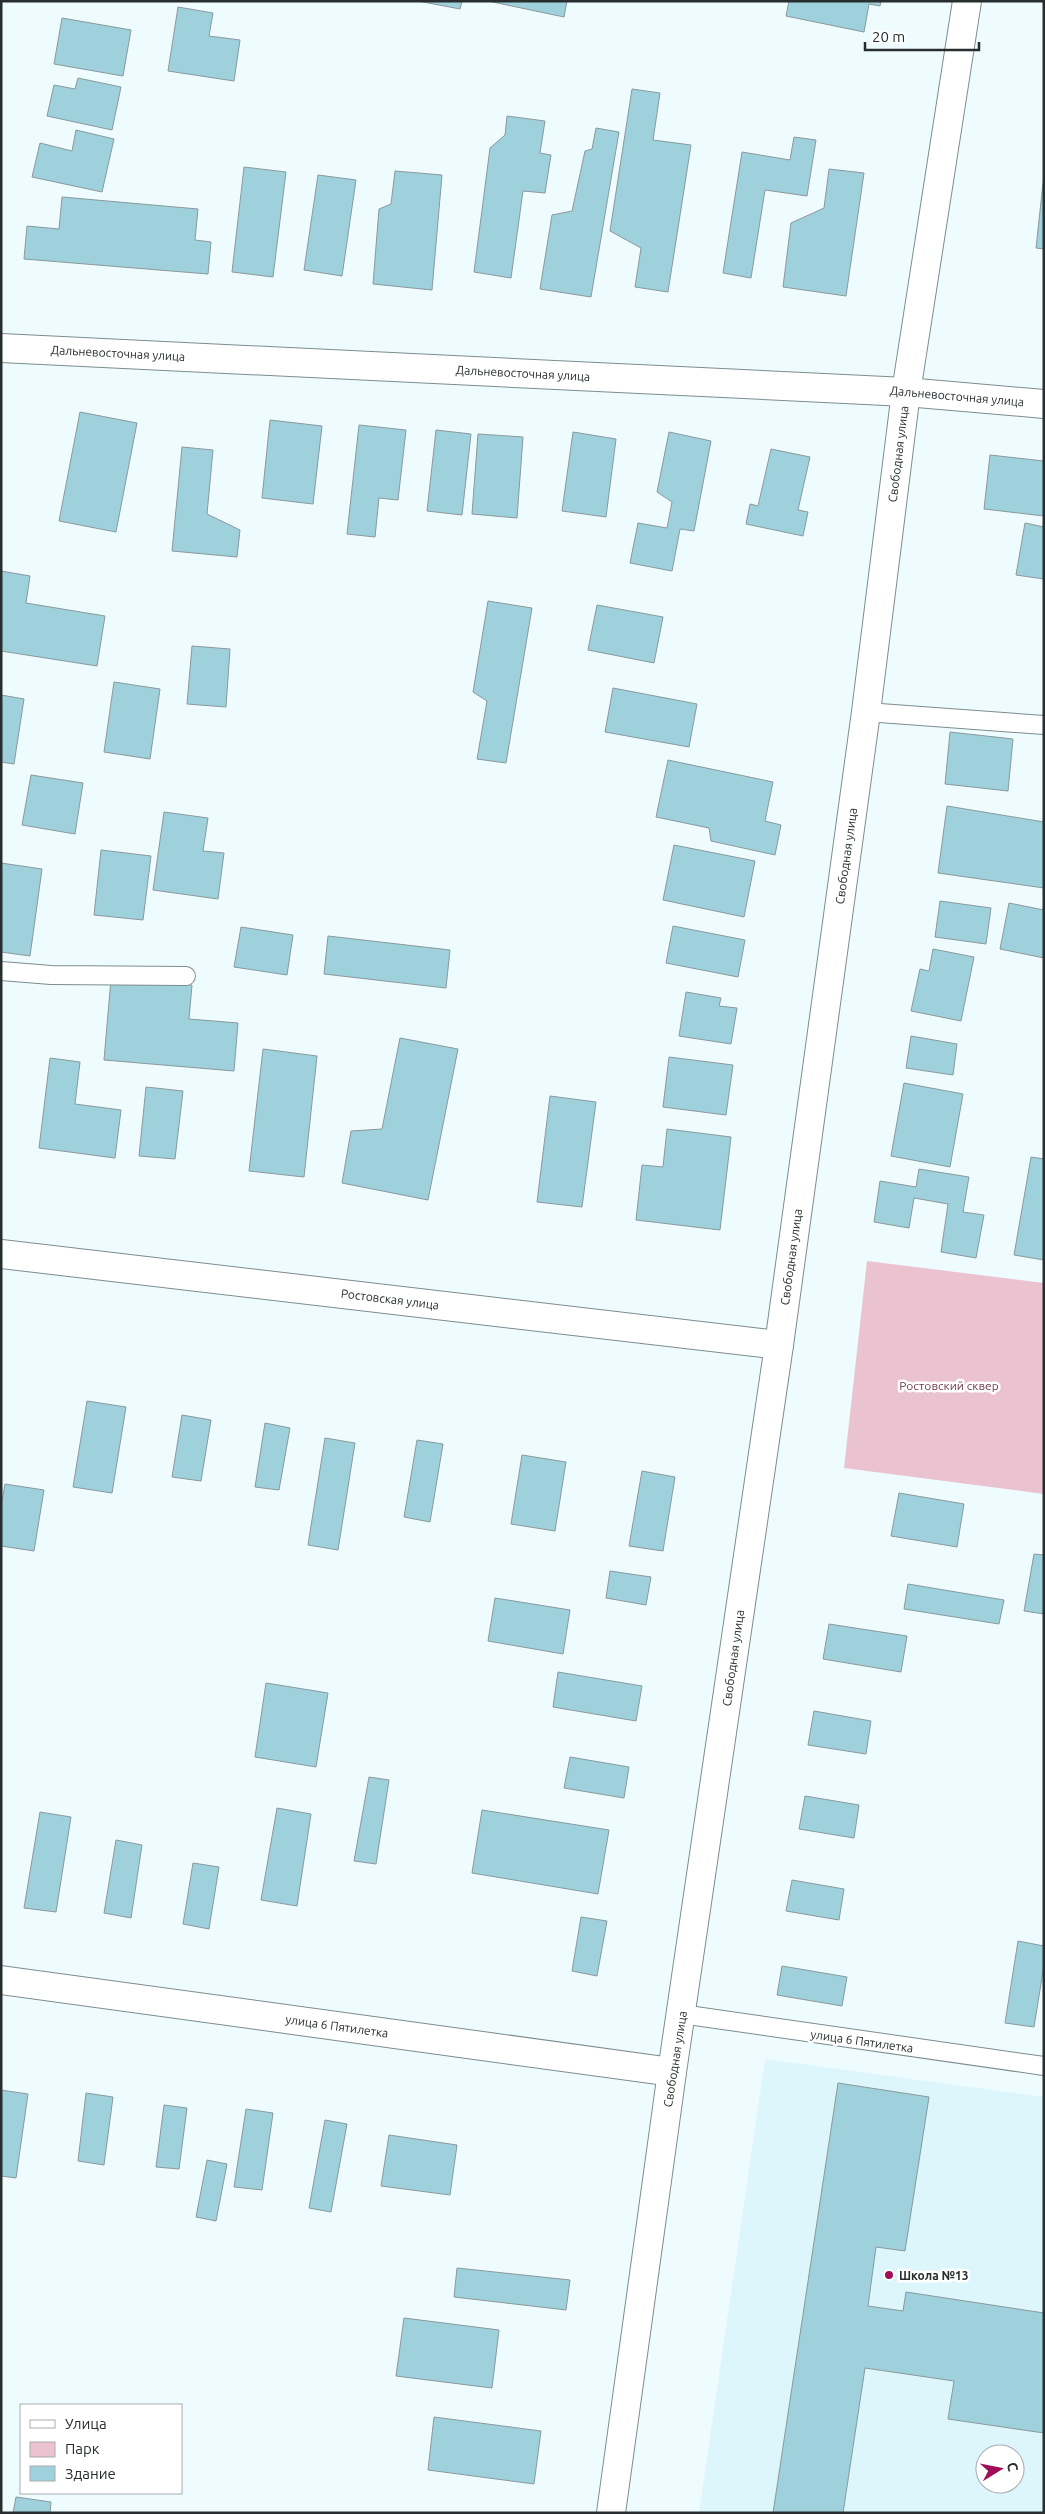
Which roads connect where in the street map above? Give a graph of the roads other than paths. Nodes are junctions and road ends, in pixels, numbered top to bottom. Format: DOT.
graph roads {
  1 [pos="967,1"];
  2 [pos="1,348"];
  3 [pos="906,392"];
  4 [pos="1044,404"];
  5 [pos="866,712"];
  6 [pos="1044,725"];
  7 [pos="1,971"];
  8 [pos="186,976"];
  9 [pos="1,1254"];
  10 [pos="779,1345"];
  11 [pos="1,1980"];
  12 [pos="682,2014"];
  13 [pos="1044,2066"];
  14 [pos="672,2072"];
  15 [pos="611,2513"];
  1 -- 3 [label="street, Свободная улица"];
  2 -- 3 [label="street, Дальневосточная улица"];
  3 -- 4 [label="street, Дальневосточная улица"];
  3 -- 5 [label="street, Свободная улица"];
  5 -- 6 [label="lane"];
  5 -- 10 [label="street, Свободная улица"];
  7 -- 8 [label="lane"];
  9 -- 10 [label="street, Ростовская улица"];
  10 -- 12 [label="street, Свободная улица"];
  11 -- 14 [label="street, улица 6 Пятилетка"];
  12 -- 13 [label="lane, улица 6 Пятилетка"];
  12 -- 14 [label="street, Свободная улица"];
  14 -- 15 [label="street, Свободная улица"];
}
